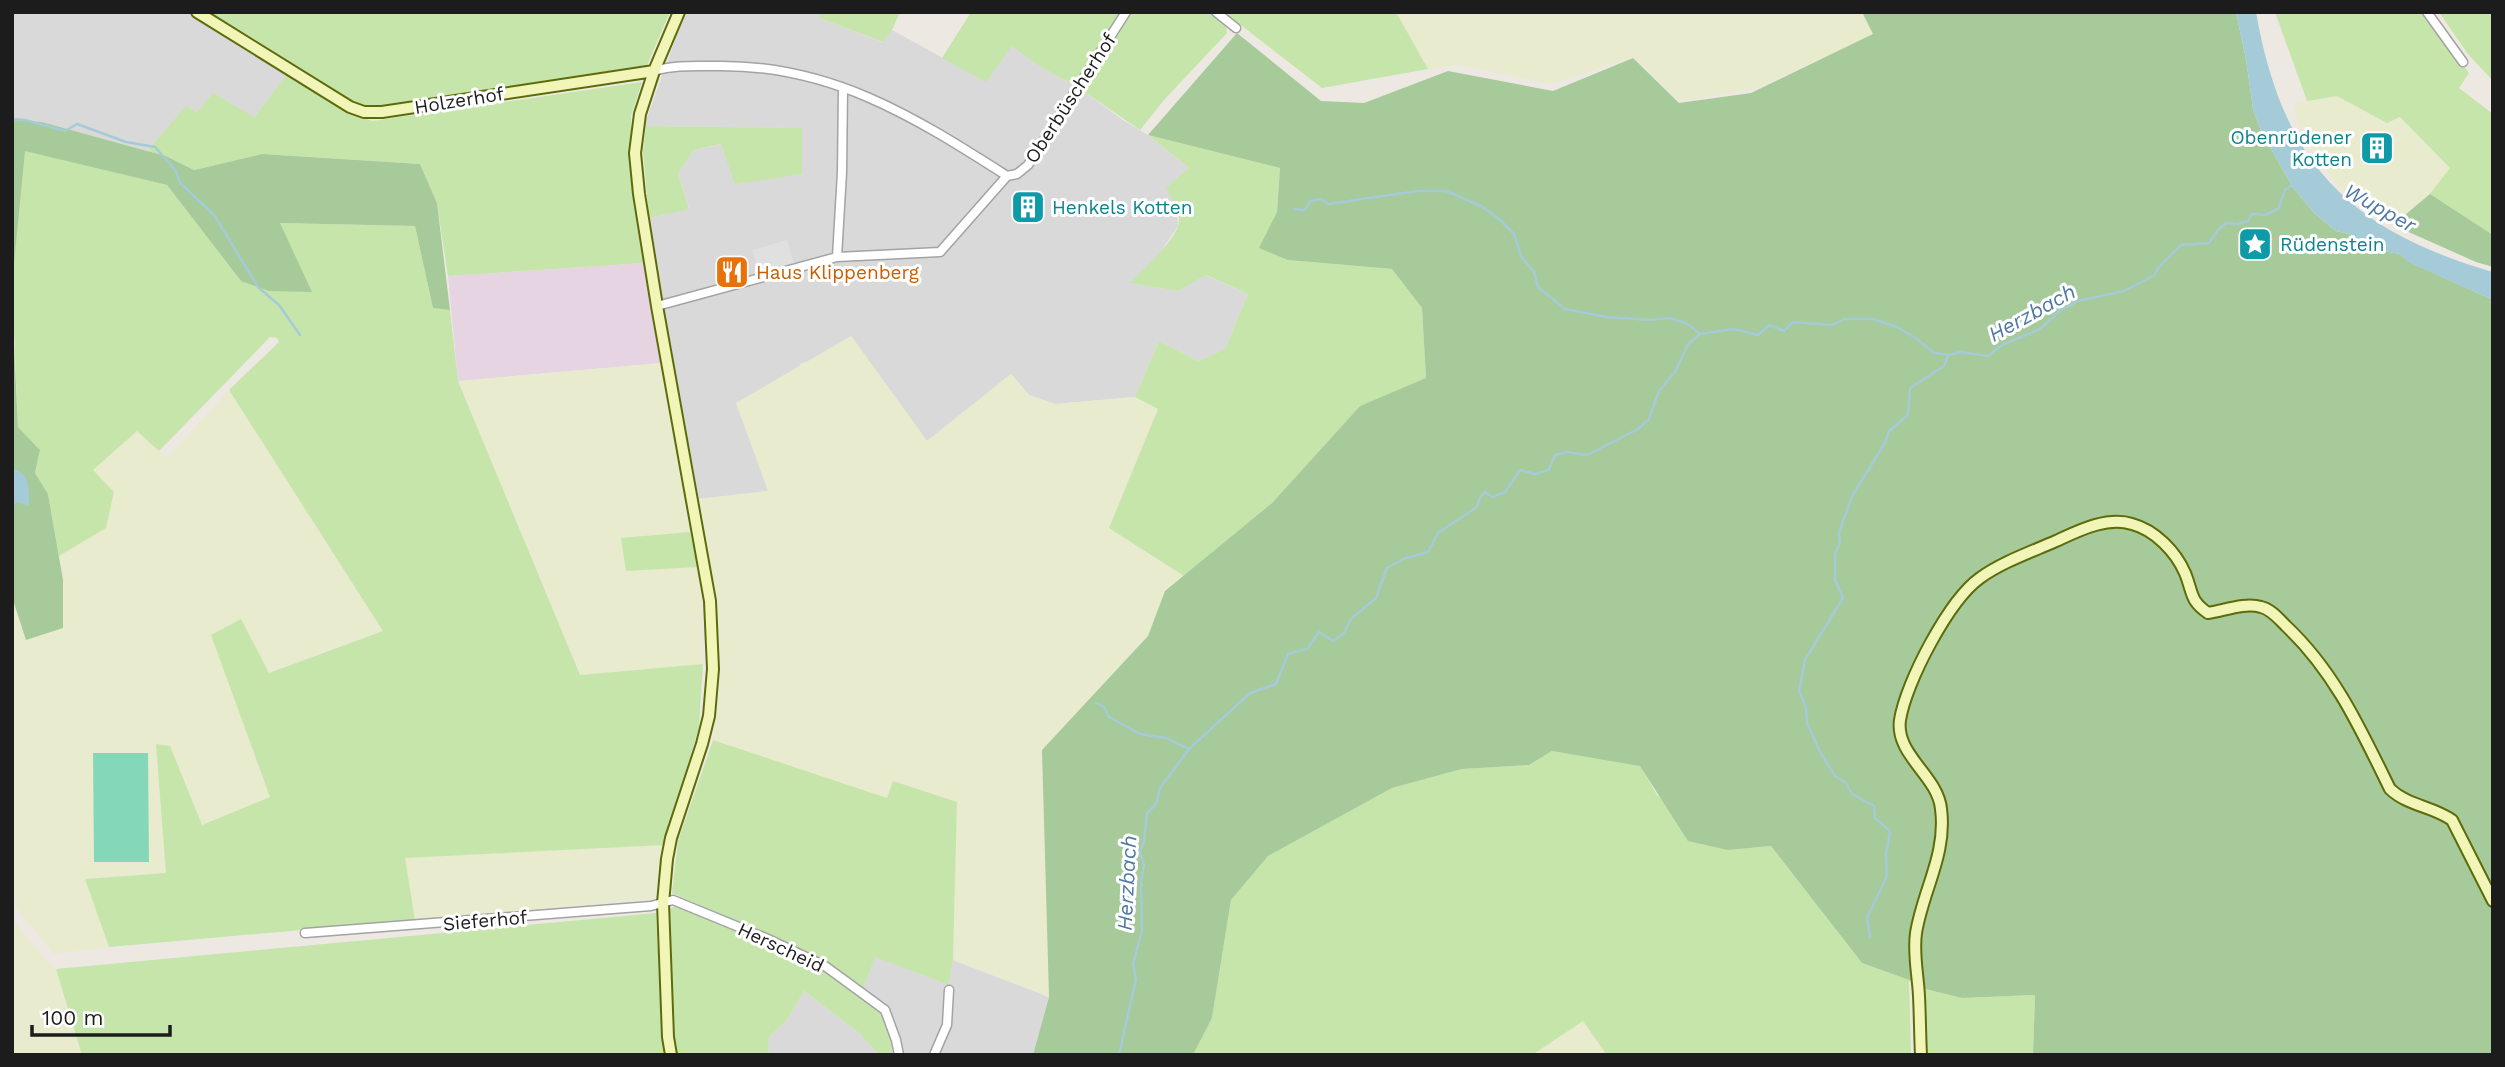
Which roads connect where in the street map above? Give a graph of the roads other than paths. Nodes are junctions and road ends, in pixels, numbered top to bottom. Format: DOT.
graph roads {
  1 [pos="197,12"];
  2 [pos="679,12"];
  3 [pos="1126,12"];
  4 [pos="1216,12"];
  5 [pos="2427,12"];
  6 [pos="1236,28"];
  7 [pos="2463,62"];
  8 [pos="654,71"];
  9 [pos="843,88"];
  10 [pos="1007,176"];
  11 [pos="838,257"];
  12 [pos="657,306"];
  13 [pos="2493,901"];
  14 [pos="663,903"];
  15 [pos="305,933"];
  16 [pos="949,990"];
  17 [pos="671,1055"];
  18 [pos="899,1055"];
  19 [pos="934,1055"];
  20 [pos="1921,1055"];
  1 -- 8 [label="street, Holzerhof"];
  2 -- 8 [label="street"];
  3 -- 10 [label="street, Oberbüscherhof"];
  4 -- 6 [label="street"];
  5 -- 7 [label="street"];
  8 -- 9 [label="street, Oberbüscherhof"];
  8 -- 12 [label="street"];
  9 -- 10 [label="street, Oberbüscherhof"];
  9 -- 11 [label="street"];
  10 -- 11 [label="street, Oberbüscherhof"];
  11 -- 12 [label="street, Oberbüscherhof"];
  12 -- 14 [label="street"];
  13 -- 20 [label="street"];
  14 -- 15 [label="street, Sieferhof"];
  14 -- 17 [label="street"];
  14 -- 18 [label="street, Herscheid"];
  16 -- 19 [label="street"];
}
